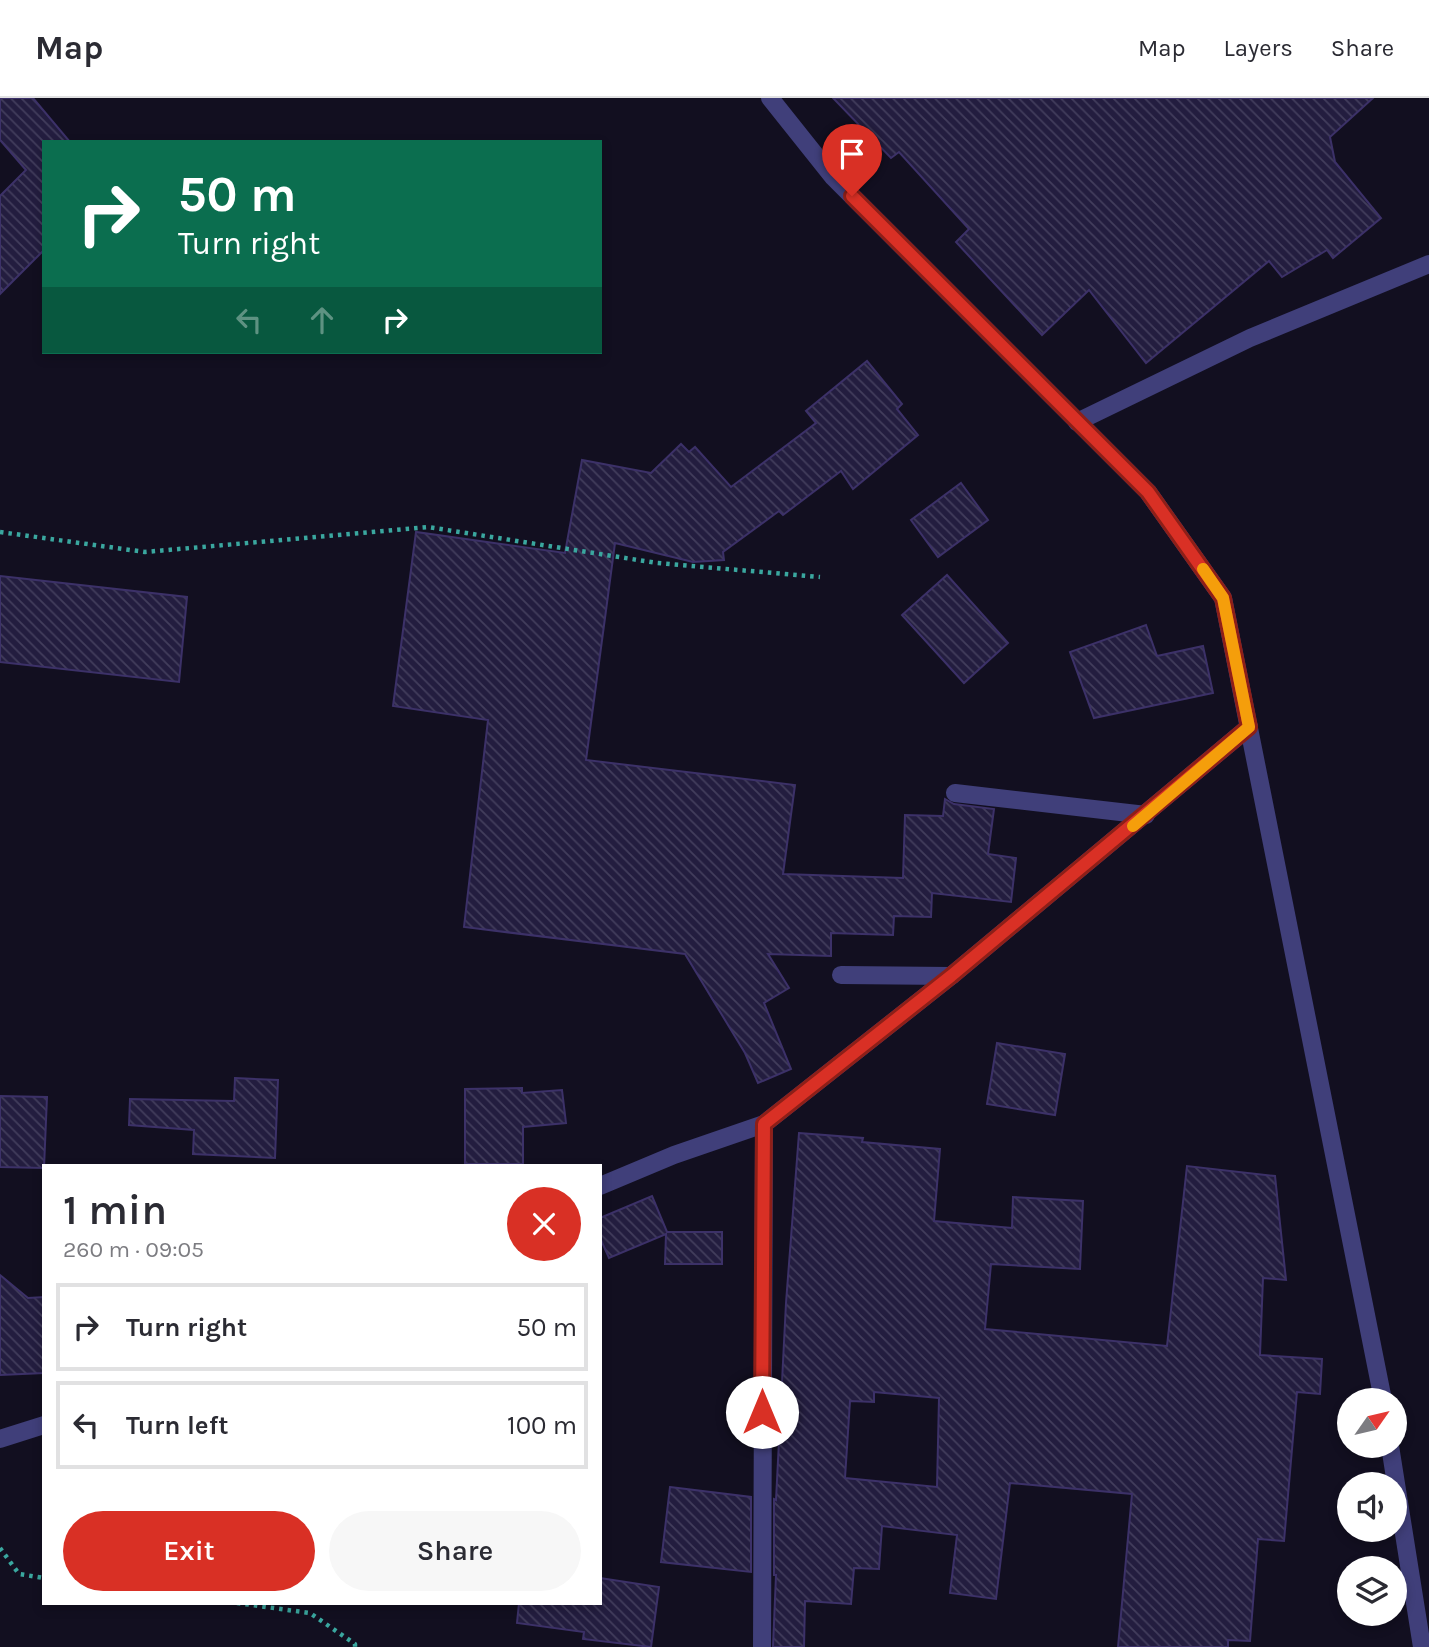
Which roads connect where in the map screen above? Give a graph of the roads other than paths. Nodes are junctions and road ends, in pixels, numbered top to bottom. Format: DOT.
graph roads {
  1 [pos="771,98"];
  2 [pos="1429,264"];
  3 [pos="1077,422"];
  4 [pos="1249,727"];
  5 [pos="955,793"];
  6 [pos="1146,815"];
  7 [pos="841,975"];
  8 [pos="951,976"];
  9 [pos="764,1124"];
  10 [pos="602,1185"];
  11 [pos="1381,1388"];
  12 [pos="42,1426"];
  13 [pos="0,1439"];
  14 [pos="1392,1458"];
  15 [pos="762,1647"];
  16 [pos="1422,1647"];
  1 -- 3 [label="street"];
  2 -- 3 [label="street"];
  3 -- 4 [label="street"];
  4 -- 6 [label="street"];
  4 -- 11 [label="street"];
  5 -- 6 [label="street"];
  6 -- 8 [label="street"];
  7 -- 8 [label="street"];
  8 -- 9 [label="street"];
  9 -- 10 [label="street"];
  9 -- 15 [label="street"];
  12 -- 13 [label="street"];
  14 -- 16 [label="street"];
}
